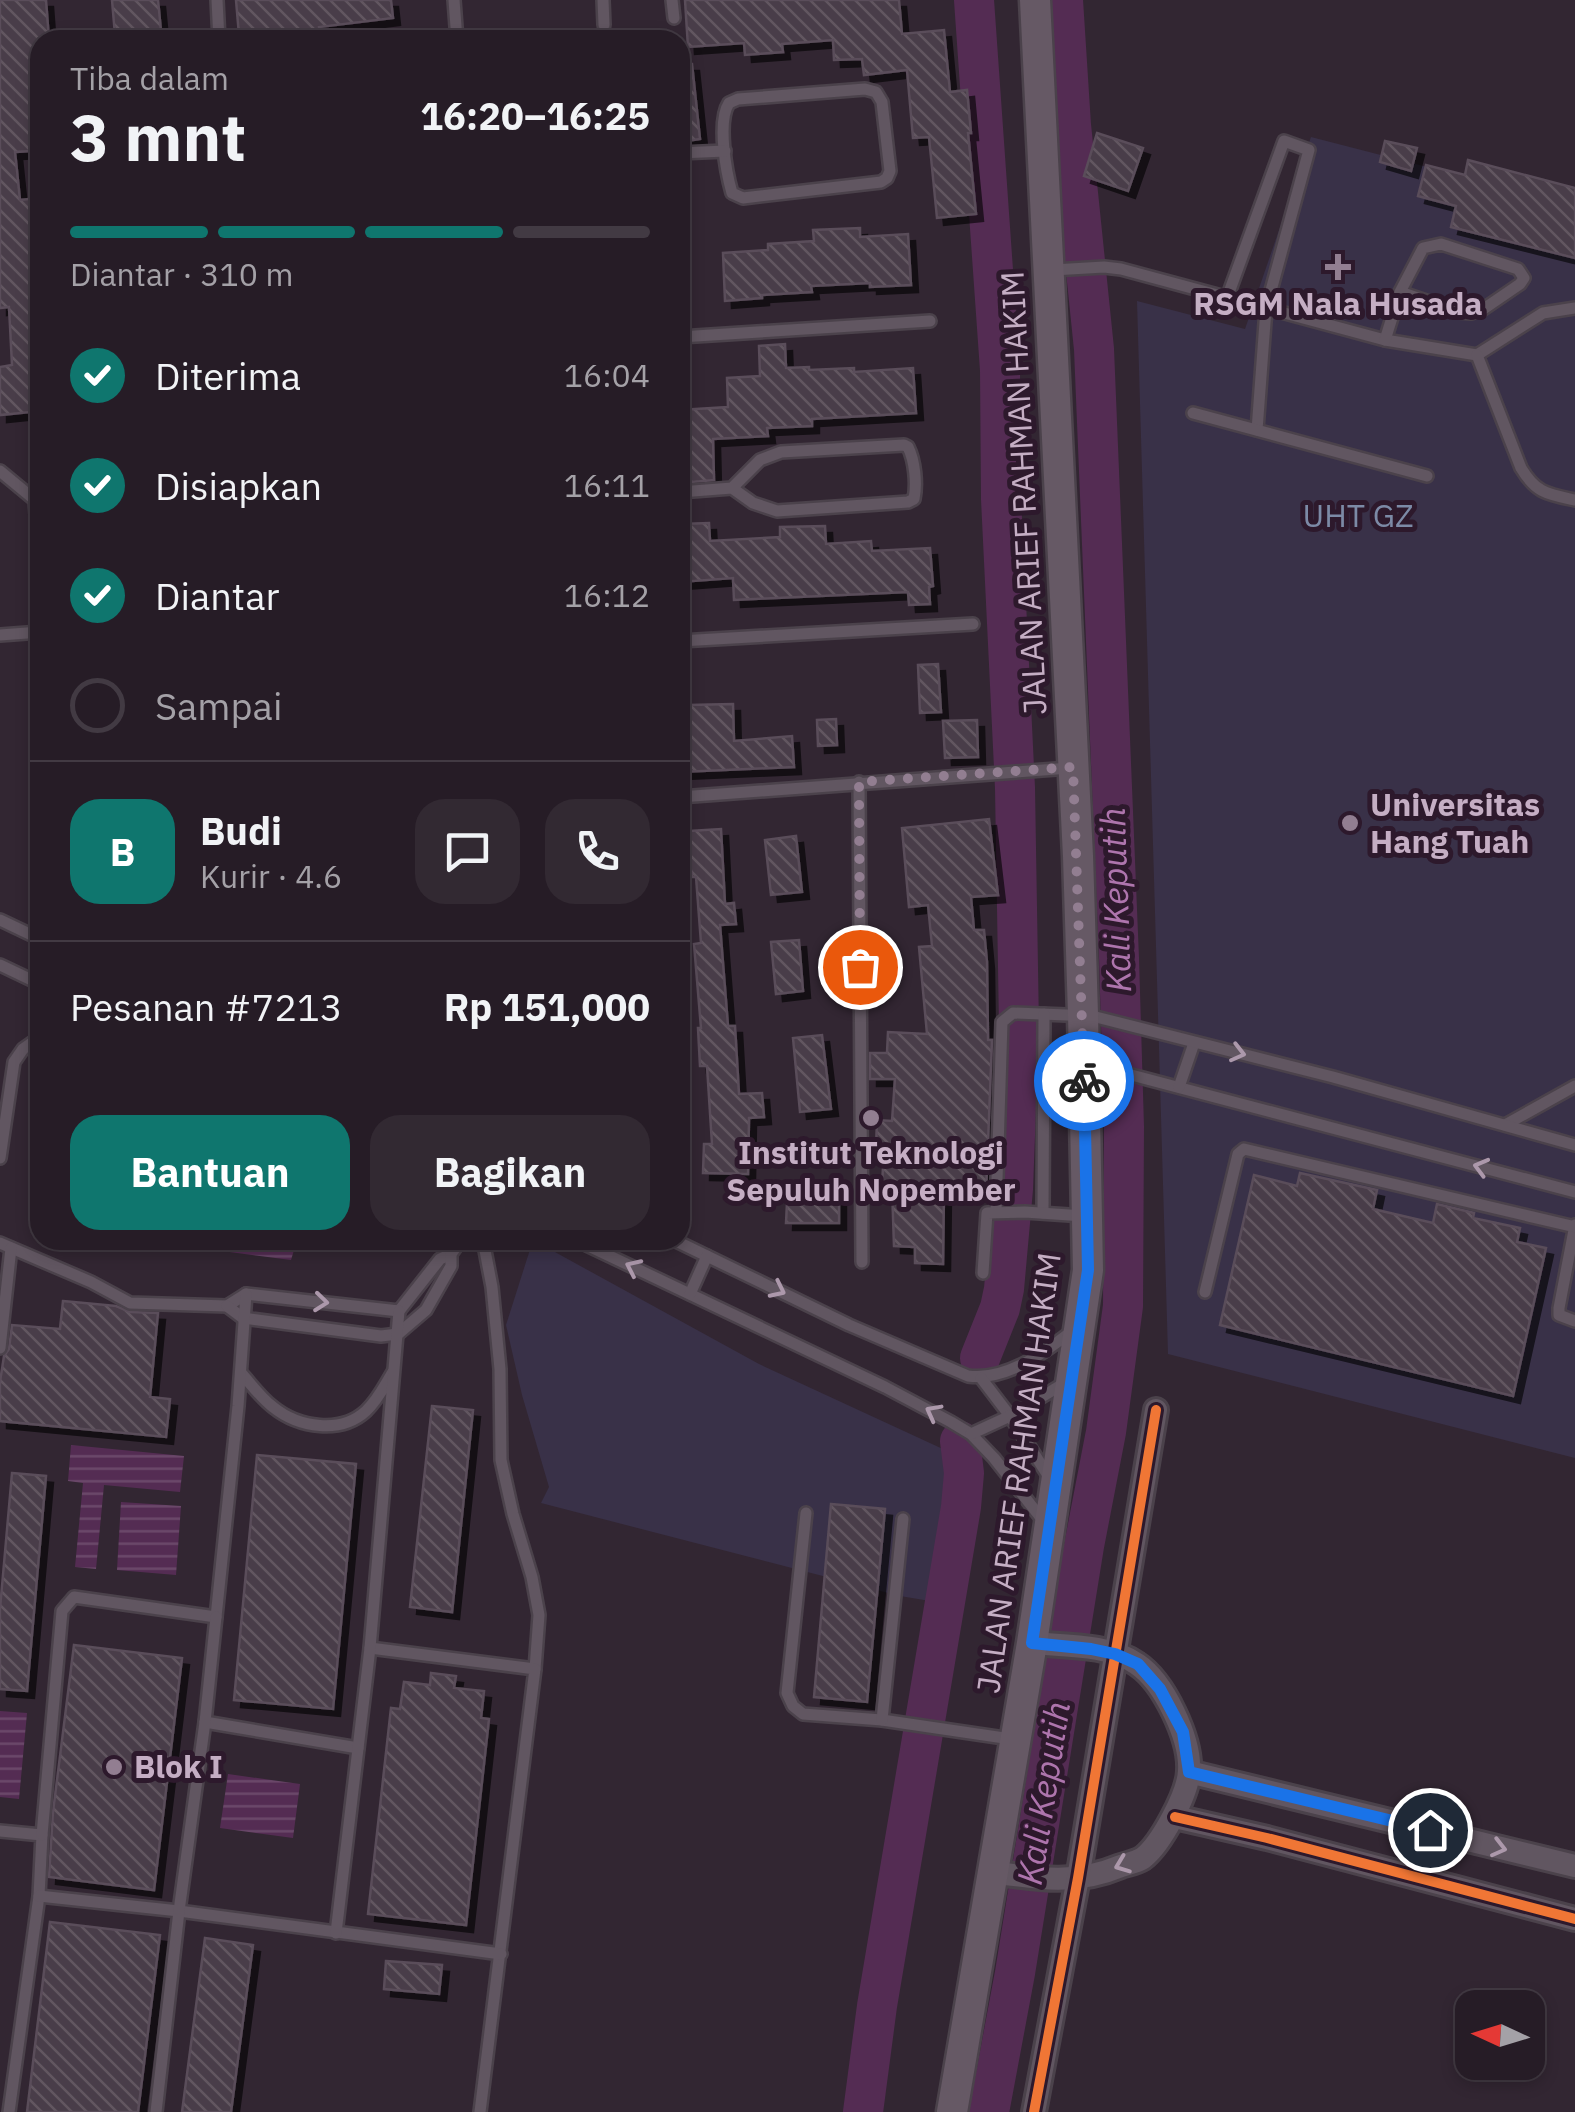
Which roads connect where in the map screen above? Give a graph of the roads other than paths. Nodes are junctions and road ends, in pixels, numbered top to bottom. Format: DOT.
graph roads {
  1 [pos="216,0"];
  2 [pos="454,0"];
  3 [pos="603,0"];
  4 [pos="672,0"];
  5 [pos="1035,0"];
  6 [pos="674,18"];
  7 [pos="604,25"];
  8 [pos="219,30"];
  9 [pos="456,30"];
  10 [pos="724,150"];
  11 [pos="690,152"];
  12 [pos="1061,269"];
  13 [pos="1400,292"];
  14 [pos="1227,298"];
  15 [pos="1266,308"];
  16 [pos="1575,308"];
  17 [pos="930,321"];
  18 [pos="690,336"];
  19 [pos="1385,340"];
  20 [pos="1477,355"];
  21 [pos="1193,413"];
  22 [pos="1257,430"];
  23 [pos="0,471"];
  24 [pos="1427,476"];
  25 [pos="732,488"];
  26 [pos="30,491"];
  27 [pos="690,491"];
  28 [pos="1575,500"];
  29 [pos="972,624"];
  30 [pos="30,633"];
  31 [pos="0,635"];
  32 [pos="690,640"];
  33 [pos="1073,767"];
  34 [pos="859,782"];
  35 [pos="690,796"];
  36 [pos="0,920"];
  37 [pos="30,934"];
  38 [pos="0,965"];
  39 [pos="30,979"];
  40 [pos="1044,1014"];
  41 [pos="1088,1015"];
  42 [pos="1194,1042"];
  43 [pos="30,1044"];
  44 [pos="1088,1063"];
  45 [pos="1575,1086"];
  46 [pos="1179,1087"];
  47 [pos="1505,1125"];
  48 [pos="1575,1145"];
  49 [pos="0,1158"];
  50 [pos="1575,1192"];
  51 [pos="1000,1211"];
  52 [pos="1043,1213"];
  53 [pos="1088,1216"];
  54 [pos="1575,1226"];
  55 [pos="6,1246"];
  56 [pos="690,1248"];
  57 [pos="455,1250"];
  58 [pos="485,1250"];
  59 [pos="597,1250"];
  60 [pos="452,1254"];
  61 [pos="707,1256"];
  62 [pos="862,1262"];
  63 [pos="984,1273"];
  64 [pos="1205,1292"];
  65 [pos="246,1294"];
  66 [pos="690,1294"];
  67 [pos="227,1306"];
  68 [pos="399,1311"];
  69 [pos="243,1318"];
  70 [pos="1575,1320"];
  71 [pos="1081,1324"];
  72 [pos="398,1334"];
  73 [pos="0,1348"];
  74 [pos="395,1368"];
  75 [pos="241,1373"];
  76 [pos="981,1378"];
  77 [pos="1072,1378"];
  78 [pos="1156,1410"];
  79 [pos="1010,1416"];
  80 [pos="971,1434"];
  81 [pos="1056,1488"];
  82 [pos="806,1513"];
  83 [pos="903,1518"];
  84 [pos="1049,1530"];
  85 [pos="216,1617"];
  86 [pos="1041,1644"];
  87 [pos="370,1648"];
  88 [pos="1103,1652"];
  89 [pos="535,1669"];
  90 [pos="882,1720"];
  91 [pos="205,1722"];
  92 [pos="1016,1740"];
  93 [pos="358,1748"];
  94 [pos="1189,1772"];
  95 [pos="1175,1818"];
  96 [pos="0,1831"];
  97 [pos="42,1835"];
  98 [pos="1575,1866"];
  99 [pos="1001,1873"];
  100 [pos="1078,1878"];
  101 [pos="40,1896"];
  102 [pos="178,1911"];
  103 [pos="1575,1918"];
  104 [pos="336,1933"];
  105 [pos="501,1954"];
  106 [pos="9,2112"];
  107 [pos="156,2112"];
  108 [pos="480,2112"];
  109 [pos="952,2112"];
  110 [pos="1034,2112"];
  1 -- 8 [label="lane"];
  2 -- 9 [label="lane"];
  3 -- 7 [label="lane"];
  4 -- 6 [label="lane"];
  5 -- 12 [label="main road, JALAN ARIEF RAHMAN HAKIM"];
  10 -- 10 [label="lane"];
  10 -- 11 [label="lane"];
  12 -- 14 [label="lane"];
  12 -- 33 [label="main road, JALAN ARIEF RAHMAN HAKIM"];
  13 -- 13 [label="lane"];
  13 -- 19 [label="lane"];
  14 -- 15 [label="lane"];
  14 -- 15 [label="lane"];
  15 -- 19 [label="lane"];
  15 -- 22 [label="lane"];
  16 -- 20 [label="lane"];
  17 -- 18 [label="lane"];
  19 -- 20 [label="lane"];
  20 -- 28 [label="lane"];
  21 -- 22 [label="lane"];
  22 -- 24 [label="lane"];
  23 -- 26 [label="lane"];
  25 -- 25 [label="lane"];
  25 -- 27 [label="lane"];
  29 -- 32 [label="lane"];
  30 -- 31 [label="lane"];
  33 -- 34 [label="lane"];
  33 -- 41 [label="main road, JALAN ARIEF RAHMAN HAKIM"];
  34 -- 35 [label="lane"];
  34 -- 62 [label="lane"];
  36 -- 37 [label="lane"];
  38 -- 39 [label="lane"];
  40 -- 41 [label="lane"];
  40 -- 51 [label="lane"];
  40 -- 52 [label="lane"];
  41 -- 42 [label="lane"];
  41 -- 44 [label="main road, JALAN ARIEF RAHMAN HAKIM"];
  42 -- 46 [label="lane"];
  42 -- 47 [label="lane, one-way"];
  43 -- 49 [label="lane"];
  44 -- 46 [label="lane"];
  44 -- 53 [label="main road, JALAN ARIEF RAHMAN HAKIM"];
  45 -- 47 [label="lane"];
  50 -- 46 [label="lane, one-way"];
  47 -- 48 [label="lane"];
  51 -- 52 [label="lane"];
  51 -- 63 [label="lane"];
  52 -- 53 [label="lane"];
  53 -- 71 [label="main road, JALAN ARIEF RAHMAN HAKIM"];
  54 -- 64 [label="lane"];
  54 -- 70 [label="lane"];
  55 -- 67 [label="lane"];
  55 -- 73 [label="lane"];
  56 -- 61 [label="lane"];
  57 -- 60 [label="lane"];
  58 -- 89 [label="lane"];
  66 -- 59 [label="lane, one-way"];
  60 -- 68 [label="lane"];
  60 -- 72 [label="lane"];
  61 -- 66 [label="lane"];
  61 -- 76 [label="lane, one-way"];
  65 -- 67 [label="lane"];
  65 -- 68 [label="lane, one-way"];
  65 -- 69 [label="lane"];
  80 -- 66 [label="lane, one-way"];
  67 -- 69 [label="lane"];
  68 -- 72 [label="lane"];
  69 -- 72 [label="lane"];
  69 -- 75 [label="lane"];
  71 -- 76 [label="lane"];
  71 -- 77 [label="main road, JALAN ARIEF RAHMAN HAKIM"];
  72 -- 74 [label="lane"];
  74 -- 75 [label="lane"];
  74 -- 87 [label="lane"];
  75 -- 85 [label="lane"];
  76 -- 79 [label="lane"];
  77 -- 79 [label="lane"];
  77 -- 81 [label="main road, JALAN ARIEF RAHMAN HAKIM"];
  78 -- 88 [label="street"];
  79 -- 80 [label="lane"];
  79 -- 81 [label="lane"];
  80 -- 84 [label="lane"];
  81 -- 84 [label="main road, JALAN ARIEF RAHMAN HAKIM"];
  82 -- 90 [label="lane"];
  83 -- 90 [label="lane"];
  84 -- 86 [label="main road, JALAN ARIEF RAHMAN HAKIM"];
  85 -- 91 [label="lane"];
  85 -- 97 [label="lane"];
  86 -- 88 [label="street"];
  86 -- 92 [label="main road, JALAN ARIEF RAHMAN HAKIM"];
  87 -- 89 [label="lane"];
  87 -- 93 [label="lane"];
  88 -- 94 [label="street"];
  88 -- 100 [label="street"];
  89 -- 105 [label="lane"];
  90 -- 92 [label="lane"];
  91 -- 93 [label="lane"];
  91 -- 102 [label="lane"];
  92 -- 99 [label="main road, JALAN ARIEF RAHMAN HAKIM"];
  93 -- 104 [label="lane"];
  94 -- 95 [label="street"];
  94 -- 98 [label="street, one-way"];
  95 -- 100 [label="street, one-way"];
  95 -- 103 [label="street"];
  96 -- 97 [label="lane"];
  97 -- 101 [label="lane"];
  99 -- 100 [label="street"];
  99 -- 109 [label="main road, JALAN ARIEF RAHMAN HAKIM"];
  100 -- 110 [label="street"];
  101 -- 102 [label="lane"];
  101 -- 106 [label="lane"];
  102 -- 104 [label="lane"];
  102 -- 107 [label="lane"];
  104 -- 105 [label="lane"];
  105 -- 108 [label="lane"];
}
